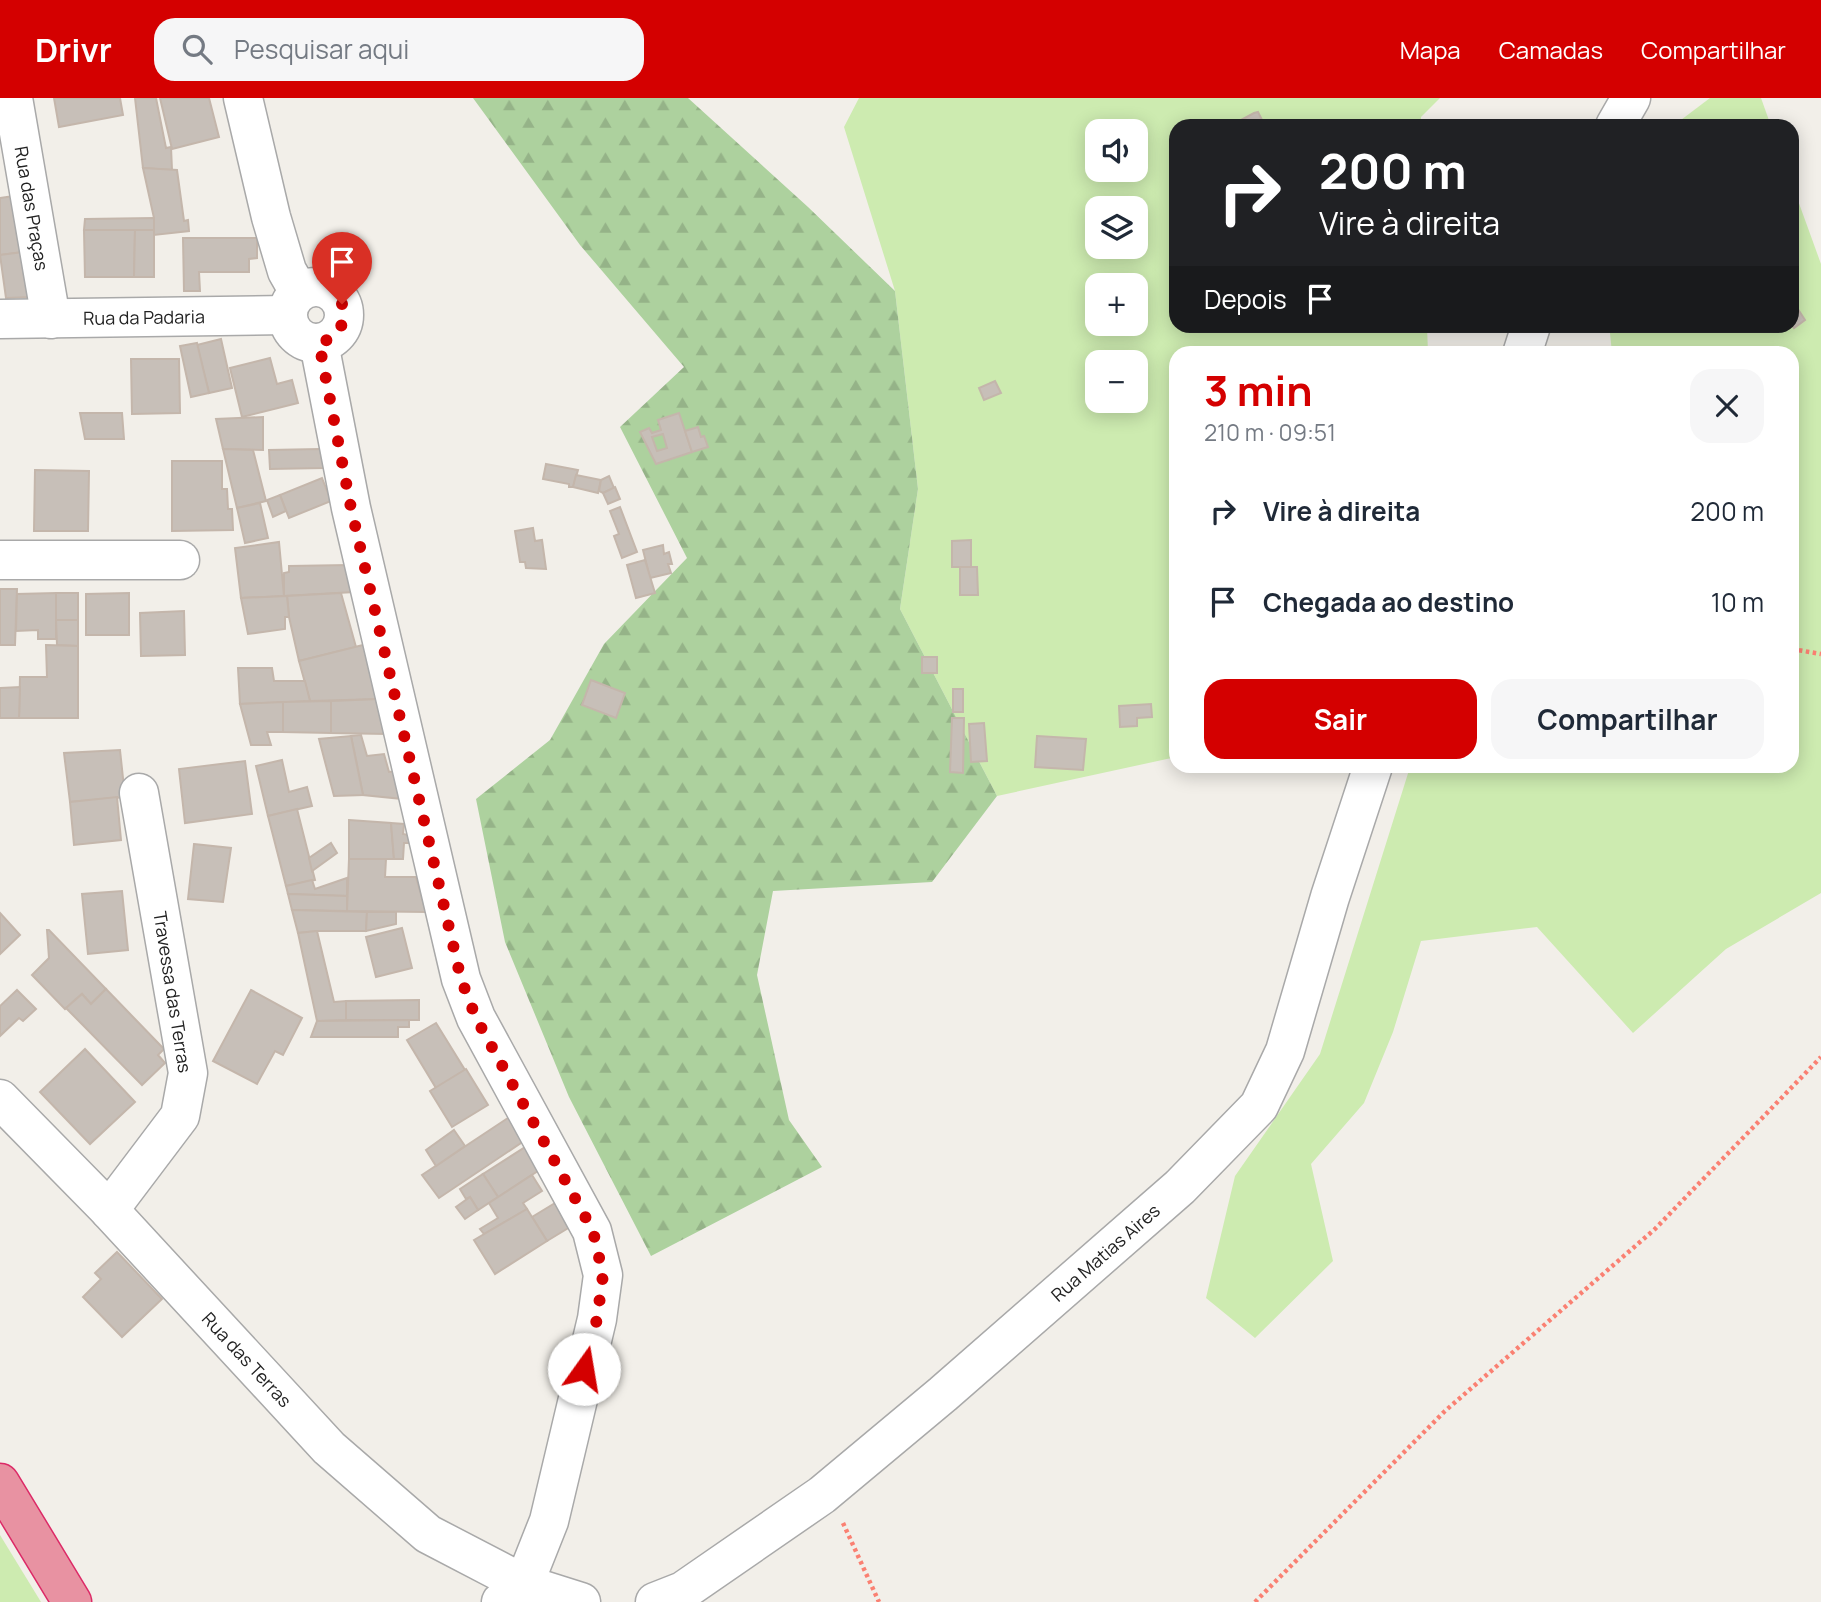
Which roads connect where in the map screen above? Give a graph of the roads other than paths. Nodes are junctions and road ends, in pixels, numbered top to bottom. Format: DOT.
graph roads {
  1 [pos="13,98"];
  2 [pos="243,98"];
  3 [pos="1631,98"];
  4 [pos="1619,119"];
  5 [pos="293,303"];
  6 [pos="0,319"];
  7 [pos="51,319"];
  8 [pos="319,343"];
  9 [pos="0,560"];
  10 [pos="180,560"];
  11 [pos="1371,773"];
  12 [pos="139,793"];
  13 [pos="0,1099"];
  14 [pos="109,1210"];
  15 [pos="0,1483"];
  16 [pos="512,1593"];
  17 [pos="72,1602"];
  18 [pos="580,1602"];
  19 [pos="655,1602"];
  1 -- 7 [label="street, Rua das Praças"];
  2 -- 5 [label="street"];
  3 -- 4 [label="street"];
  5 -- 7 [label="street, Rua da Padaria"];
  5 -- 8 [label="street"];
  5 -- 8 [label="street"];
  6 -- 7 [label="street, Rua da Padaria"];
  8 -- 16 [label="street"];
  9 -- 10 [label="street"];
  11 -- 19 [label="street, Rua Matias Aires"];
  12 -- 14 [label="street, Travessa das Terras"];
  13 -- 14 [label="street, Rua das Terras"];
  14 -- 16 [label="street, Rua das Terras"];
  15 -- 17 [label="highway"];
  16 -- 18 [label="street"];
}
